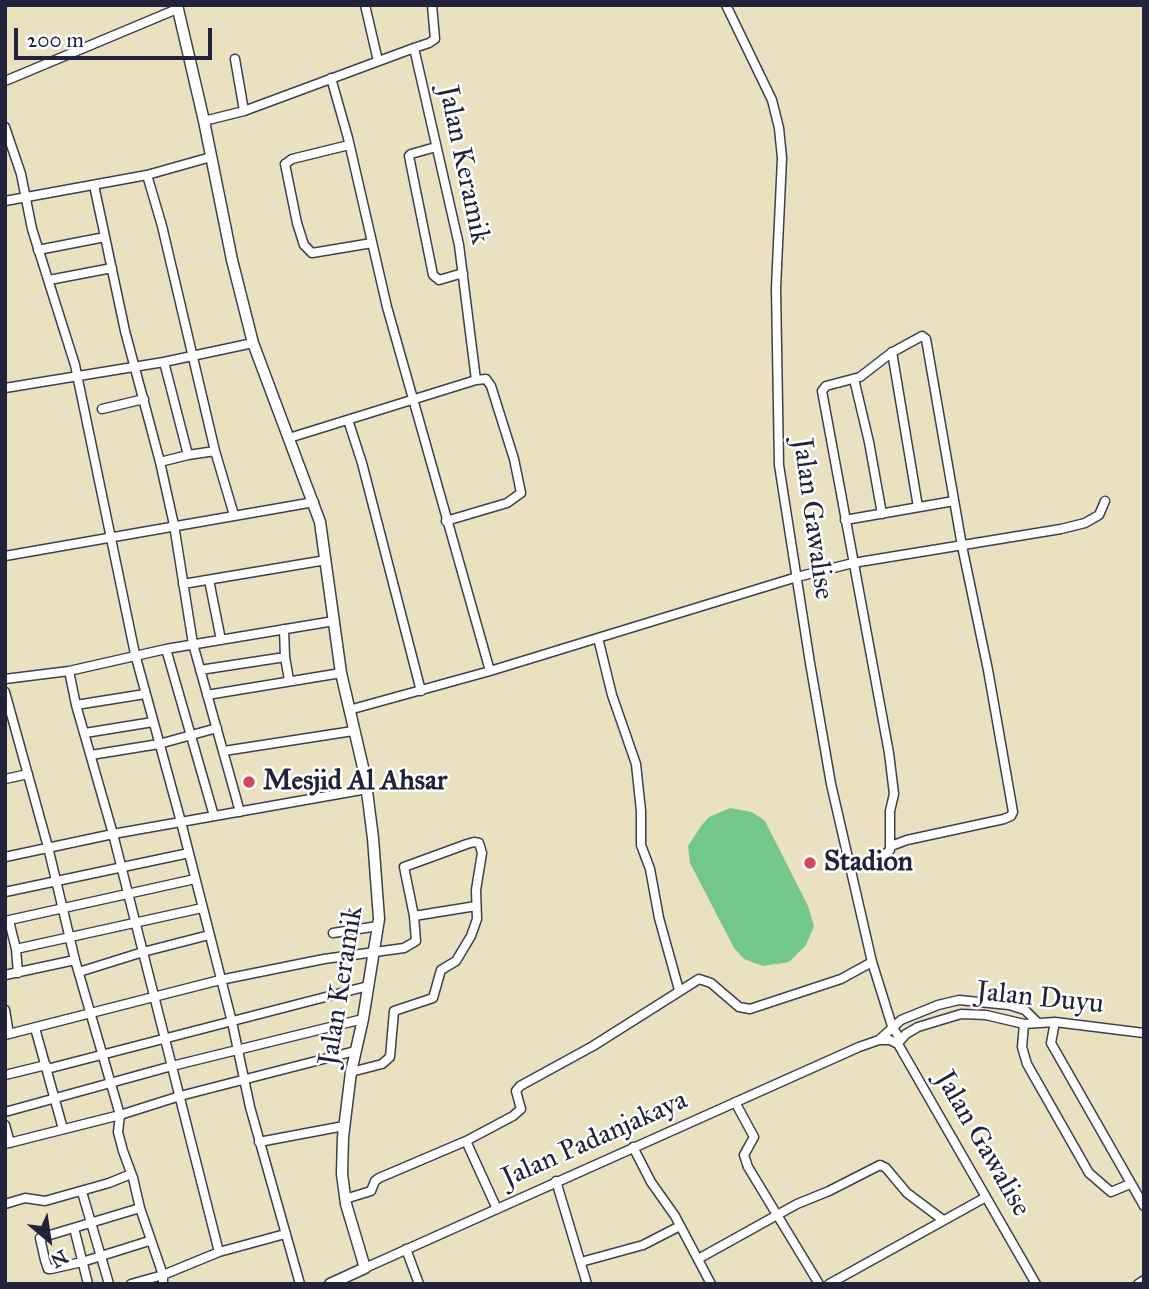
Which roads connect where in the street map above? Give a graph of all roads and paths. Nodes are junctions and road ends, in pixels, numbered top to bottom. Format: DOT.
graph roads {
  1 [pos="365,5"];
  2 [pos="432,5"];
  3 [pos="726,5"];
  4 [pos="177,7"];
  5 [pos="414,48"];
  6 [pos="235,59"];
  7 [pos="378,61"];
  8 [pos="331,78"];
  9 [pos="5,81"];
  10 [pos="244,111"];
  11 [pos="204,121"];
  12 [pos="5,127"];
  13 [pos="349,145"];
  14 [pos="436,147"];
  15 [pos="211,157"];
  16 [pos="147,175"];
  17 [pos="94,185"];
  18 [pos="26,196"];
  19 [pos="5,201"];
  20 [pos="105,237"];
  21 [pos="372,243"];
  22 [pos="38,250"];
  23 [pos="112,268"];
  24 [pos="463,273"];
  25 [pos="49,280"];
  26 [pos="253,343"];
  27 [pos="892,352"];
  28 [pos="193,356"];
  29 [pos="164,362"];
  30 [pos="135,367"];
  31 [pos="77,375"];
  32 [pos="854,379"];
  33 [pos="476,380"];
  34 [pos="5,388"];
  35 [pos="144,399"];
  36 [pos="413,399"];
  37 [pos="102,409"];
  38 [pos="348,420"];
  39 [pos="289,438"];
  40 [pos="215,451"];
  41 [pos="188,456"];
  42 [pos="160,462"];
  43 [pos="954,500"];
  44 [pos="1105,501"];
  45 [pos="314,502"];
  46 [pos="918,507"];
  47 [pos="882,514"];
  48 [pos="234,516"];
  49 [pos="845,520"];
  50 [pos="446,522"];
  51 [pos="174,525"];
  52 [pos="112,537"];
  53 [pos="962,546"];
  54 [pos="5,556"];
  55 [pos="327,560"];
  56 [pos="853,563"];
  57 [pos="797,577"];
  58 [pos="209,580"];
  59 [pos="183,584"];
  60 [pos="334,621"];
  61 [pos="284,629"];
  62 [pos="598,638"];
  63 [pos="221,640"];
  64 [pos="193,644"];
  65 [pos="166,649"];
  66 [pos="135,654"];
  67 [pos="285,657"];
  68 [pos="200,670"];
  69 [pos="69,671"];
  70 [pos="490,671"];
  71 [pos="341,673"];
  72 [pos="5,679"];
  73 [pos="289,680"];
  74 [pos="421,691"];
  75 [pos="5,692"];
  76 [pos="145,694"];
  77 [pos="207,695"];
  78 [pos="76,705"];
  79 [pos="349,710"];
  80 [pos="153,722"];
  81 [pos="10,726"];
  82 [pos="217,728"];
  83 [pos="353,731"];
  84 [pos="85,733"];
  85 [pos="192,735"];
  86 [pos="159,744"];
  87 [pos="224,751"];
  88 [pos="91,755"];
  89 [pos="28,774"];
  90 [pos="5,779"];
  91 [pos="367,789"];
  92 [pos="240,812"];
  93 [pos="214,816"];
  94 [pos="181,822"];
  95 [pos="113,834"];
  96 [pos="891,846"];
  97 [pos="48,847"];
  98 [pos="189,853"];
  99 [pos="5,858"];
  100 [pos="121,866"];
  101 [pos="852,867"];
  102 [pos="195,879"];
  103 [pos="56,881"];
  104 [pos="5,892"];
  105 [pos="128,894"];
  106 [pos="476,906"];
  107 [pos="202,908"];
  108 [pos="62,909"];
  109 [pos="414,916"];
  110 [pos="7,921"];
  111 [pos="136,923"];
  112 [pos="378,926"];
  113 [pos="333,933"];
  114 [pos="209,936"];
  115 [pos="69,938"];
  116 [pos="16,949"];
  117 [pos="143,952"];
  118 [pos="374,953"];
  119 [pos="75,960"];
  120 [pos="872,962"];
  121 [pos="79,972"];
  122 [pos="18,973"];
  123 [pos="5,975"];
  124 [pos="220,980"];
  125 [pos="368,986"];
  126 [pos="679,990"];
  127 [pos="154,995"];
  128 [pos="5,1010"];
  129 [pos="90,1014"];
  130 [pos="363,1019"];
  131 [pos="232,1022"];
  132 [pos="1055,1022"];
  133 [pos="1038,1023"];
  134 [pos="1024,1024"];
  135 [pos="892,1026"];
  136 [pos="35,1028"];
  137 [pos="1144,1033"];
  138 [pos="7,1034"];
  139 [pos="165,1038"];
  140 [pos="879,1040"];
  141 [pos="899,1042"];
  142 [pos="238,1051"];
  143 [pos="355,1051"];
  144 [pos="101,1055"];
  145 [pos="172,1066"];
  146 [pos="47,1067"];
  147 [pos="351,1072"];
  148 [pos="5,1075"];
  149 [pos="243,1080"];
  150 [pos="111,1084"];
  151 [pos="180,1096"];
  152 [pos="55,1099"];
  153 [pos="734,1102"];
  154 [pos="5,1112"];
  155 [pos="120,1115"];
  156 [pos="5,1125"];
  157 [pos="344,1126"];
  158 [pos="63,1129"];
  159 [pos="466,1141"];
  160 [pos="260,1142"];
  161 [pos="8,1144"];
  162 [pos="633,1147"];
  163 [pos="131,1174"];
  164 [pos="556,1181"];
  165 [pos="1130,1184"];
  166 [pos="82,1192"];
  167 [pos="986,1197"];
  168 [pos="345,1199"];
  169 [pos="5,1204"];
  170 [pos="1144,1206"];
  171 [pos="140,1208"];
  172 [pos="497,1209"];
  173 [pos="776,1216"];
  174 [pos="943,1220"];
  175 [pos="92,1223"];
  176 [pos="680,1226"];
  177 [pos="74,1228"];
  178 [pos="285,1234"];
  179 [pos="149,1241"];
  180 [pos="406,1249"];
  181 [pos="219,1252"];
  182 [pos="100,1255"];
  183 [pos="698,1259"];
  184 [pos="82,1262"];
  185 [pos="581,1262"];
  186 [pos="365,1268"];
  187 [pos="163,1280"];
  188 [pos="1144,1280"];
  189 [pos="88,1284"];
  190 [pos="109,1284"];
  191 [pos="131,1284"];
  192 [pos="300,1284"];
  193 [pos="330,1284"];
  194 [pos="419,1284"];
  195 [pos="587,1284"];
  196 [pos="711,1284"];
  197 [pos="819,1284"];
  198 [pos="829,1284"];
  199 [pos="1036,1284"];
  200 [pos="1138,1284"];
  1 -- 7 [label="street"];
  2 -- 5 [label="street"];
  3 -- 57 [label="street, Jalan Gawalise"];
  4 -- 9 [label="street, Jalan Keramik"];
  4 -- 11 [label="street, Jalan Keramik"];
  5 -- 7 [label="street"];
  5 -- 14 [label="street, Jalan Keramik"];
  6 -- 10 [label="street"];
  7 -- 8 [label="street"];
  8 -- 10 [label="street"];
  8 -- 13 [label="street"];
  10 -- 11 [label="street"];
  11 -- 15 [label="street, Jalan Keramik"];
  12 -- 18 [label="street"];
  13 -- 21 [label="street"];
  13 -- 21 [label="street"];
  14 -- 24 [label="street, Jalan Keramik"];
  14 -- 24 [label="street"];
  15 -- 16 [label="street"];
  15 -- 26 [label="street, Jalan Keramik"];
  16 -- 17 [label="street"];
  16 -- 28 [label="street"];
  17 -- 18 [label="street"];
  17 -- 20 [label="street"];
  18 -- 19 [label="street"];
  18 -- 22 [label="street"];
  20 -- 22 [label="street"];
  20 -- 23 [label="street"];
  21 -- 36 [label="street"];
  22 -- 25 [label="street"];
  23 -- 25 [label="street"];
  23 -- 30 [label="street"];
  24 -- 33 [label="street, Jalan Keramik"];
  25 -- 31 [label="street"];
  26 -- 28 [label="street"];
  26 -- 39 [label="street, Jalan Keramik"];
  27 -- 32 [label="street"];
  27 -- 43 [label="street"];
  27 -- 46 [label="street"];
  28 -- 29 [label="street"];
  28 -- 40 [label="street"];
  29 -- 30 [label="street"];
  29 -- 41 [label="street"];
  30 -- 31 [label="street"];
  30 -- 35 [label="street"];
  31 -- 34 [label="street"];
  31 -- 52 [label="street"];
  32 -- 47 [label="street"];
  32 -- 49 [label="street"];
  33 -- 36 [label="street"];
  33 -- 50 [label="street"];
  35 -- 37 [label="street"];
  35 -- 42 [label="street"];
  36 -- 38 [label="street"];
  36 -- 50 [label="street"];
  38 -- 39 [label="street"];
  38 -- 74 [label="street"];
  39 -- 45 [label="street, Jalan Keramik"];
  40 -- 41 [label="street"];
  40 -- 48 [label="street"];
  41 -- 42 [label="street"];
  42 -- 51 [label="street"];
  43 -- 46 [label="street"];
  43 -- 53 [label="street"];
  44 -- 53 [label="street"];
  45 -- 48 [label="street"];
  45 -- 55 [label="street, Jalan Keramik"];
  46 -- 47 [label="street"];
  47 -- 49 [label="street"];
  48 -- 51 [label="street"];
  49 -- 56 [label="street"];
  50 -- 70 [label="street"];
  51 -- 52 [label="street"];
  51 -- 59 [label="street"];
  52 -- 54 [label="street"];
  52 -- 66 [label="street"];
  53 -- 56 [label="street"];
  53 -- 96 [label="street"];
  55 -- 58 [label="street"];
  55 -- 60 [label="street, Jalan Keramik"];
  56 -- 57 [label="street"];
  56 -- 96 [label="street"];
  57 -- 62 [label="street"];
  57 -- 101 [label="street, Jalan Gawalise"];
  58 -- 59 [label="street"];
  58 -- 63 [label="street"];
  59 -- 64 [label="street"];
  60 -- 61 [label="street"];
  60 -- 71 [label="street, Jalan Keramik"];
  61 -- 63 [label="street"];
  61 -- 67 [label="street"];
  62 -- 70 [label="street"];
  62 -- 126 [label="street"];
  63 -- 64 [label="street"];
  64 -- 65 [label="street"];
  64 -- 68 [label="street"];
  65 -- 66 [label="street"];
  65 -- 85 [label="street"];
  66 -- 69 [label="street"];
  66 -- 76 [label="street"];
  67 -- 68 [label="street"];
  67 -- 73 [label="street"];
  68 -- 77 [label="street"];
  69 -- 72 [label="street"];
  69 -- 78 [label="street"];
  70 -- 74 [label="street"];
  71 -- 73 [label="street"];
  71 -- 79 [label="street, Jalan Keramik"];
  73 -- 77 [label="street"];
  74 -- 79 [label="street"];
  75 -- 81 [label="street"];
  76 -- 78 [label="street"];
  76 -- 80 [label="street"];
  77 -- 82 [label="street"];
  78 -- 84 [label="street"];
  79 -- 83 [label="street, Jalan Keramik"];
  80 -- 84 [label="street"];
  80 -- 86 [label="street"];
  81 -- 89 [label="street"];
  82 -- 85 [label="street"];
  82 -- 87 [label="street"];
  83 -- 87 [label="street"];
  83 -- 91 [label="street, Jalan Keramik"];
  84 -- 88 [label="street"];
  85 -- 86 [label="street"];
  85 -- 93 [label="street"];
  86 -- 88 [label="street"];
  86 -- 94 [label="street"];
  87 -- 92 [label="street"];
  88 -- 95 [label="street"];
  89 -- 90 [label="street"];
  89 -- 97 [label="street"];
  91 -- 92 [label="street"];
  91 -- 112 [label="street, Jalan Keramik"];
  92 -- 93 [label="street"];
  93 -- 94 [label="street"];
  94 -- 95 [label="street"];
  94 -- 98 [label="street"];
  95 -- 97 [label="street"];
  95 -- 100 [label="street"];
  96 -- 101 [label="street"];
  97 -- 99 [label="street"];
  97 -- 103 [label="street"];
  98 -- 100 [label="street"];
  98 -- 102 [label="street"];
  100 -- 103 [label="street"];
  100 -- 105 [label="street"];
  101 -- 120 [label="street, Jalan Gawalise"];
  102 -- 105 [label="street"];
  102 -- 107 [label="street"];
  103 -- 104 [label="street"];
  103 -- 108 [label="street"];
  105 -- 108 [label="street"];
  105 -- 111 [label="street"];
  106 -- 109 [label="street"];
  106 -- 109 [label="street"];
  106 -- 147 [label="street"];
  107 -- 111 [label="street"];
  107 -- 114 [label="street"];
  108 -- 110 [label="street"];
  108 -- 115 [label="street"];
  109 -- 118 [label="street"];
  110 -- 116 [label="street"];
  111 -- 115 [label="street"];
  111 -- 117 [label="street"];
  112 -- 113 [label="street"];
  112 -- 118 [label="street, Jalan Keramik"];
  114 -- 117 [label="street"];
  114 -- 124 [label="street"];
  115 -- 116 [label="street"];
  115 -- 119 [label="street"];
  116 -- 122 [label="street"];
  117 -- 121 [label="street"];
  117 -- 127 [label="street"];
  118 -- 124 [label="street"];
  118 -- 125 [label="street, Jalan Keramik"];
  119 -- 121 [label="street"];
  119 -- 122 [label="street"];
  120 -- 126 [label="street"];
  120 -- 135 [label="street, Jalan Gawalise"];
  121 -- 129 [label="street"];
  122 -- 123 [label="street"];
  124 -- 127 [label="street"];
  124 -- 131 [label="street"];
  125 -- 130 [label="street, Jalan Keramik"];
  125 -- 131 [label="street"];
  126 -- 159 [label="street"];
  127 -- 129 [label="street"];
  127 -- 139 [label="street"];
  128 -- 138 [label="street"];
  129 -- 136 [label="street"];
  129 -- 144 [label="street"];
  130 -- 142 [label="street"];
  130 -- 143 [label="street, Jalan Keramik"];
  131 -- 139 [label="street"];
  131 -- 142 [label="street"];
  132 -- 133 [label="street, Jalan Duyu"];
  132 -- 137 [label="street, Jalan Duyu"];
  132 -- 165 [label="street"];
  133 -- 134 [label="street, Jalan Duyu"];
  133 -- 135 [label="street"];
  134 -- 141 [label="street, Jalan Duyu"];
  134 -- 165 [label="street"];
  135 -- 140 [label="street"];
  135 -- 141 [label="street, Jalan Gawalise"];
  136 -- 138 [label="street"];
  136 -- 146 [label="street"];
  139 -- 144 [label="street"];
  139 -- 145 [label="street"];
  140 -- 141 [label="street"];
  140 -- 153 [label="street, Jalan Padanjakaya"];
  141 -- 167 [label="street, Jalan Gawalise"];
  142 -- 145 [label="street"];
  142 -- 149 [label="street"];
  143 -- 147 [label="street, Jalan Keramik"];
  143 -- 149 [label="street"];
  144 -- 146 [label="street"];
  144 -- 150 [label="street"];
  145 -- 150 [label="street"];
  145 -- 151 [label="street"];
  146 -- 148 [label="street"];
  146 -- 152 [label="street"];
  147 -- 157 [label="street, Jalan Keramik"];
  149 -- 151 [label="street"];
  149 -- 160 [label="street"];
  150 -- 152 [label="street"];
  150 -- 155 [label="street"];
  151 -- 155 [label="street"];
  151 -- 181 [label="street"];
  152 -- 154 [label="street"];
  152 -- 158 [label="street"];
  153 -- 162 [label="street, Jalan Padanjakaya"];
  153 -- 173 [label="street"];
  155 -- 158 [label="street"];
  155 -- 163 [label="street"];
  156 -- 161 [label="street"];
  157 -- 160 [label="street"];
  157 -- 168 [label="street, Jalan Keramik"];
  158 -- 161 [label="street"];
  159 -- 168 [label="street"];
  159 -- 172 [label="street"];
  160 -- 178 [label="street"];
  162 -- 164 [label="street, Jalan Padanjakaya"];
  162 -- 176 [label="street"];
  163 -- 166 [label="street"];
  163 -- 171 [label="street"];
  164 -- 172 [label="street, Jalan Padanjakaya"];
  164 -- 185 [label="street"];
  165 -- 170 [label="street"];
  166 -- 169 [label="street"];
  166 -- 175 [label="street"];
  167 -- 174 [label="street"];
  167 -- 199 [label="street, Jalan Gawalise"];
  168 -- 186 [label="street, Jalan Keramik"];
  171 -- 175 [label="street"];
  171 -- 179 [label="street"];
  172 -- 180 [label="street, Jalan Padanjakaya"];
  173 -- 174 [label="street"];
  173 -- 183 [label="street"];
  173 -- 197 [label="street"];
  174 -- 198 [label="street"];
  175 -- 177 [label="street"];
  175 -- 182 [label="street"];
  176 -- 183 [label="street"];
  176 -- 185 [label="street"];
  177 -- 184 [label="street"];
  177 -- 184 [label="street"];
  178 -- 181 [label="street"];
  178 -- 192 [label="street"];
  179 -- 182 [label="street"];
  179 -- 187 [label="street"];
  180 -- 186 [label="street, Jalan Padanjakaya"];
  180 -- 194 [label="street"];
  181 -- 187 [label="street"];
  182 -- 184 [label="street"];
  182 -- 190 [label="street"];
  183 -- 196 [label="street"];
  184 -- 189 [label="street"];
  185 -- 195 [label="street"];
  186 -- 193 [label="street, Jalan Padanjakaya"];
  187 -- 191 [label="street"];
  188 -- 200 [label="street"];
}
